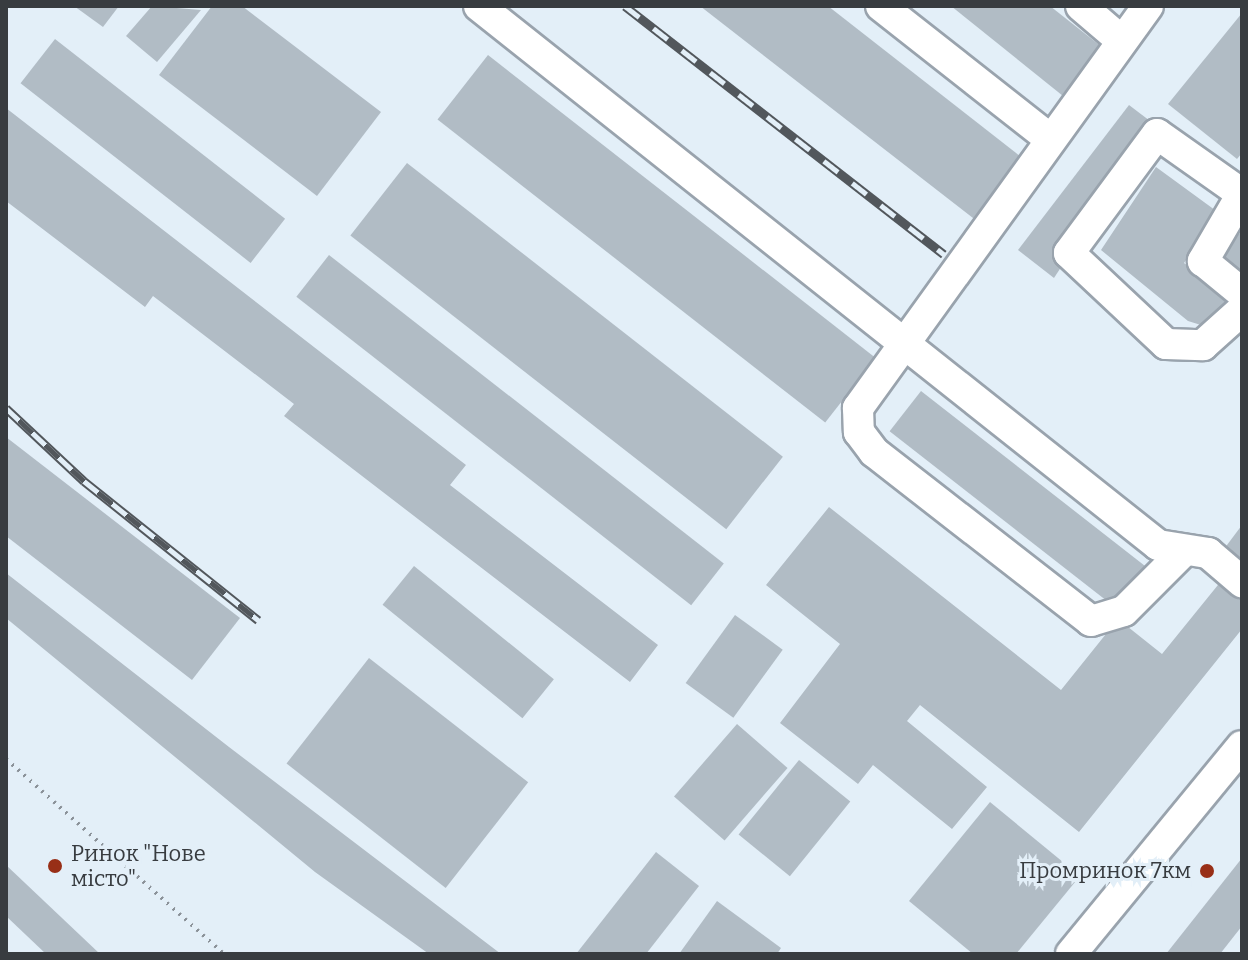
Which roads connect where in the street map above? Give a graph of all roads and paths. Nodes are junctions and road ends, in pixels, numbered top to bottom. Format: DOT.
graph roads {
  1 [pos="881,6"];
  2 [pos="1081,6"];
  3 [pos="1148,6"];
  4 [pos="482,7"];
  5 [pos="1122,41"];
  6 [pos="1051,140"];
  7 [pos="1242,194"];
  8 [pos="1242,293"];
  9 [pos="1242,310"];
  10 [pos="904,341"];
  11 [pos="1182,553"];
  12 [pos="1242,582"];
  13 [pos="1242,746"];
  14 [pos="6,759"];
  15 [pos="224,954"];
  16 [pos="1071,954"];
  1 -- 6 [label="street"];
  2 -- 5 [label="street"];
  3 -- 5 [label="street"];
  4 -- 10 [label="street"];
  5 -- 6 [label="street"];
  6 -- 10 [label="street"];
  7 -- 8 [label="street"];
  7 -- 9 [label="street"];
  10 -- 11 [label="street"];
  10 -- 11 [label="street"];
  11 -- 12 [label="street"];
  13 -- 16 [label="street"];
  14 -- 15 [label="path"];
}
